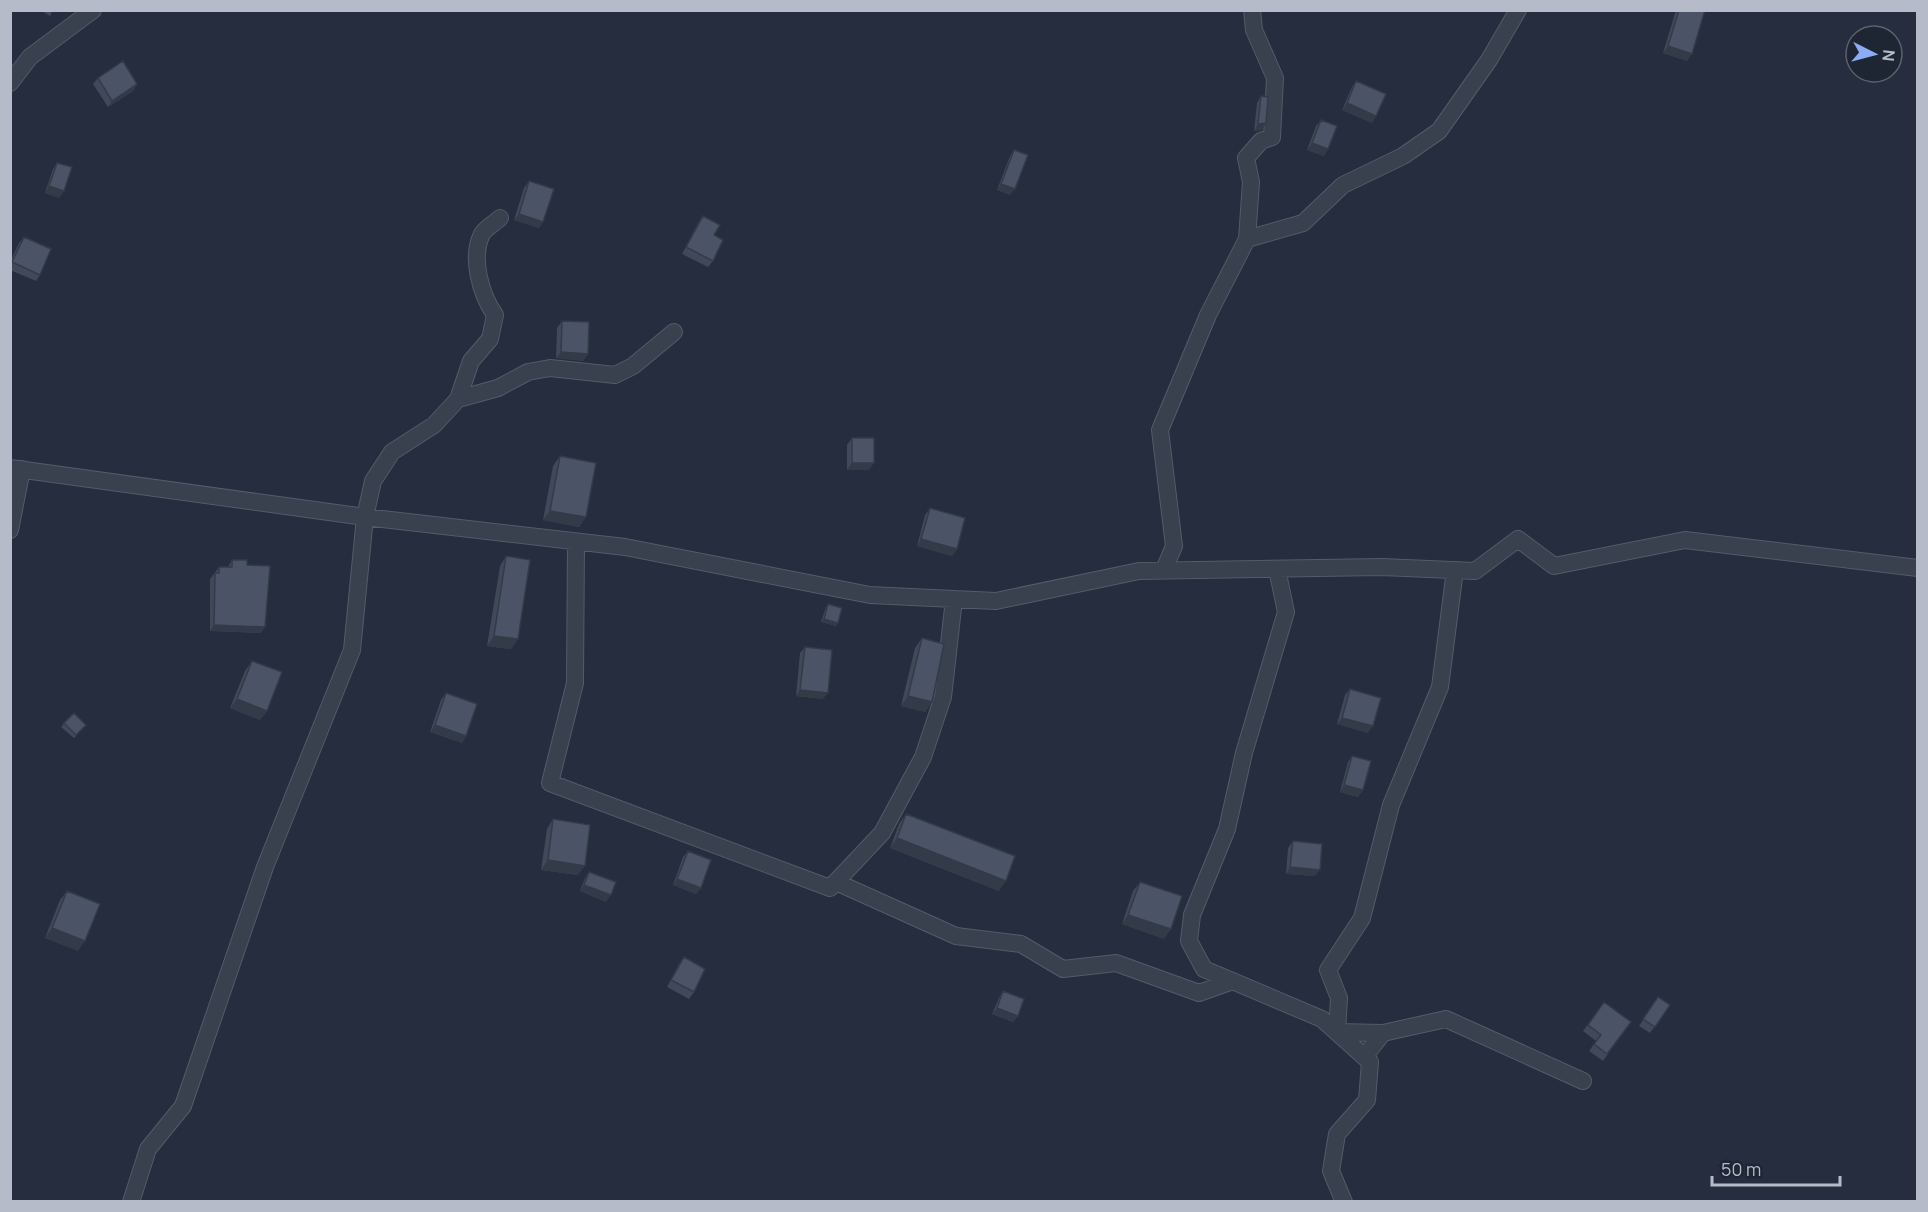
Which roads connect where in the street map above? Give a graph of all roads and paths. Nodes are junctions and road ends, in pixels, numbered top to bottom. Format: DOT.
graph roads {
  1 [pos="1252,10"];
  2 [pos="1518,10"];
  3 [pos="91,11"];
  4 [pos="10,83"];
  5 [pos="500,218"];
  6 [pos="1247,239"];
  7 [pos="675,332"];
  8 [pos="458,399"];
  9 [pos="16,468"];
  10 [pos="365,517"];
  11 [pos="10,530"];
  12 [pos="576,542"];
  13 [pos="1917,568"];
  14 [pos="1277,569"];
  15 [pos="1164,570"];
  16 [pos="1455,570"];
  17 [pos="954,599"];
  18 [pos="836,882"];
  19 [pos="1233,981"];
  20 [pos="1337,1032"];
  21 [pos="1383,1033"];
  22 [pos="1364,1057"];
  23 [pos="1583,1081"];
  24 [pos="131,1202"];
  25 [pos="1344,1202"];
  1 -- 6 [label="street"];
  2 -- 6 [label="street"];
  3 -- 4 [label="street"];
  5 -- 8 [label="street"];
  6 -- 15 [label="street"];
  7 -- 8 [label="street"];
  8 -- 10 [label="street"];
  9 -- 10 [label="street"];
  9 -- 11 [label="street"];
  10 -- 12 [label="street"];
  10 -- 24 [label="street"];
  12 -- 17 [label="street"];
  12 -- 18 [label="street"];
  13 -- 16 [label="street"];
  14 -- 15 [label="street"];
  14 -- 16 [label="street"];
  14 -- 19 [label="street"];
  15 -- 17 [label="street"];
  16 -- 20 [label="street"];
  17 -- 18 [label="street"];
  18 -- 19 [label="street"];
  19 -- 20 [label="street"];
  20 -- 21 [label="street"];
  20 -- 22 [label="street"];
  21 -- 22 [label="street"];
  21 -- 23 [label="street"];
  22 -- 25 [label="street"];
}
